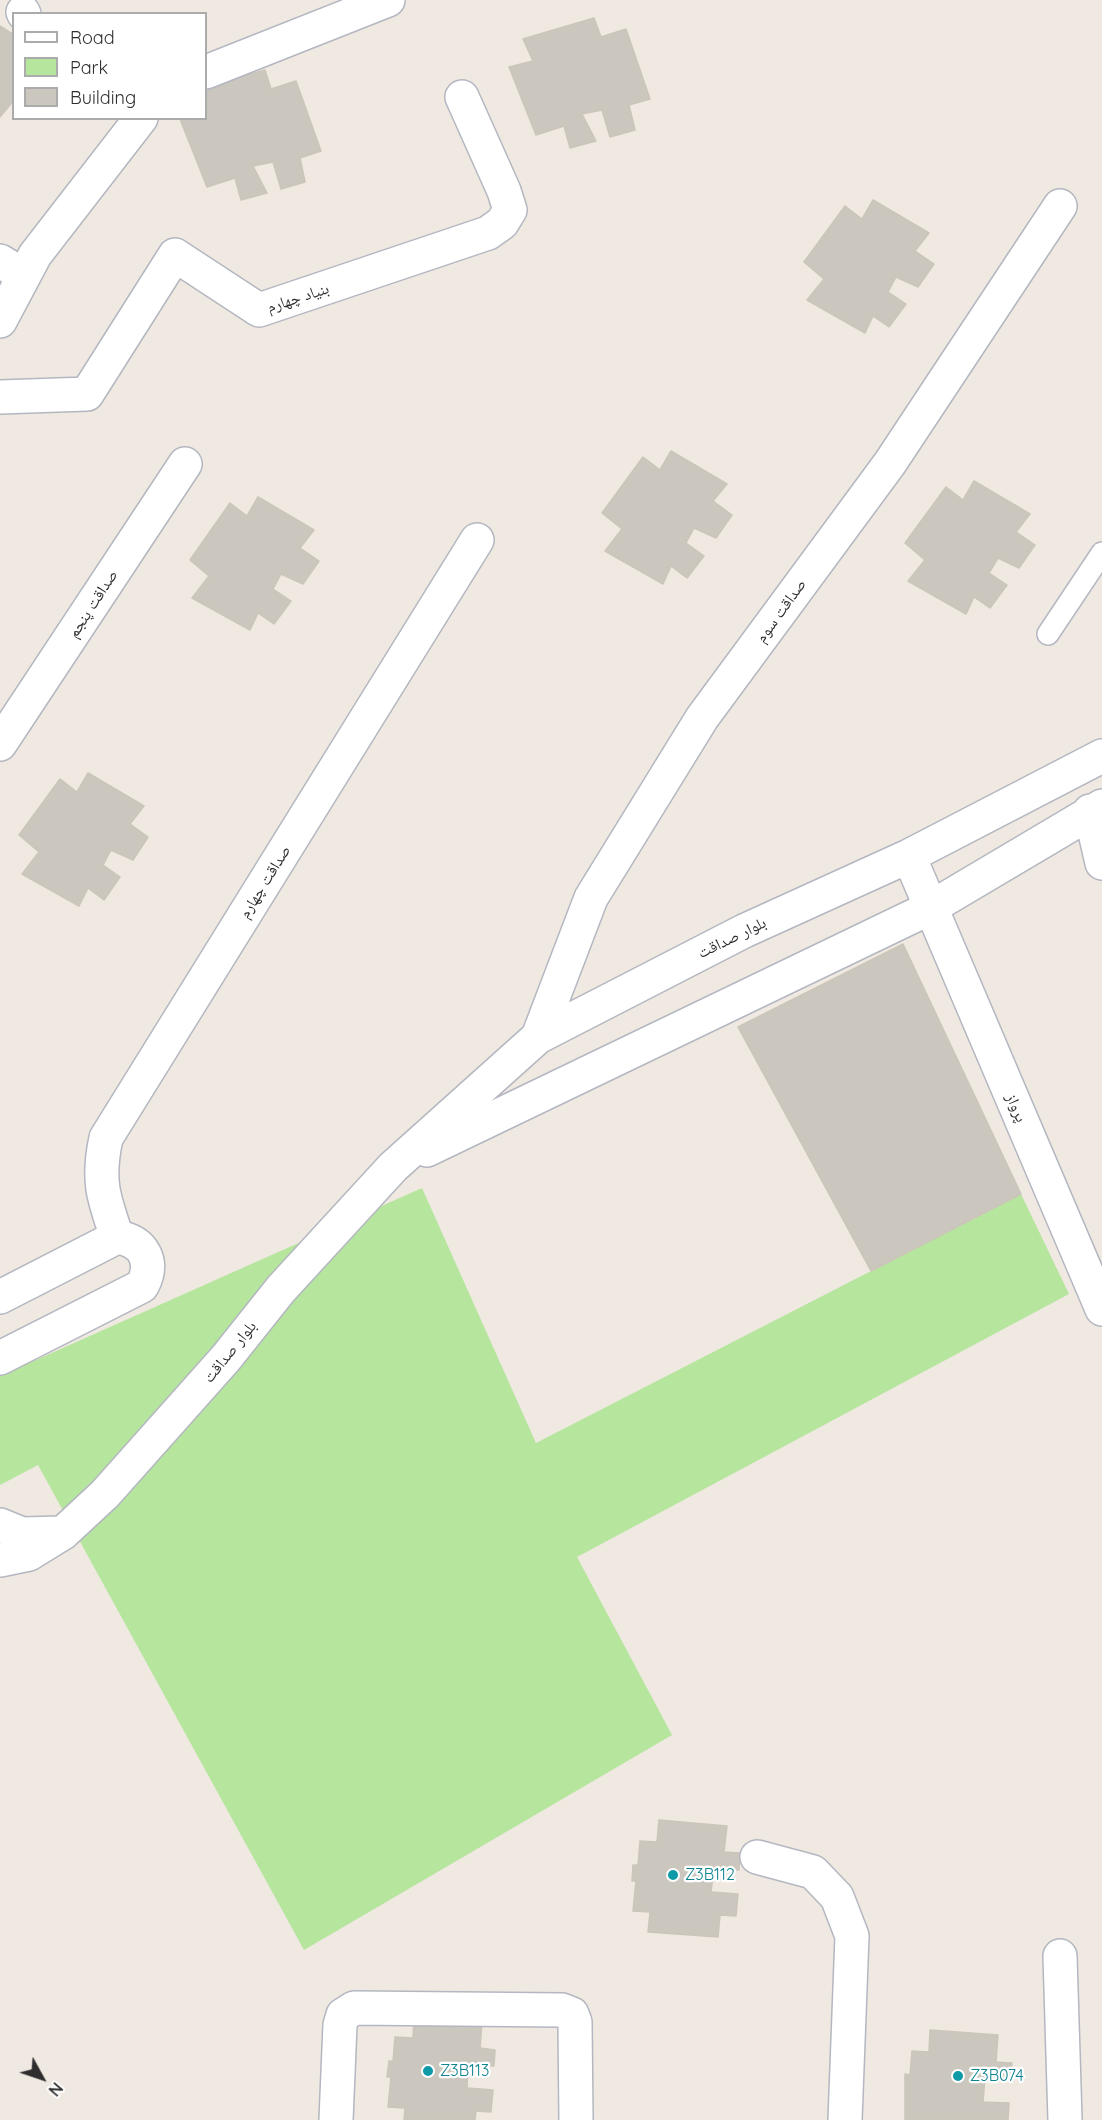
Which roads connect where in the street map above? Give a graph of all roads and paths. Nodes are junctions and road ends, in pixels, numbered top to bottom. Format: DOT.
graph roads {
  1 [pos="388,0"];
  2 [pos="351,7"];
  3 [pos="207,72"];
  4 [pos="462,97"];
  5 [pos="136,120"];
  6 [pos="1060,206"];
  7 [pos="12,268"];
  8 [pos="0,321"];
  9 [pos="0,397"];
  10 [pos="185,464"];
  11 [pos="477,540"];
  12 [pos="1102,553"];
  13 [pos="1048,634"];
  14 [pos="0,744"];
  15 [pos="1102,756"];
  16 [pos="1096,809"];
  17 [pos="909,856"];
  18 [pos="1102,863"];
  19 [pos="930,908"];
  20 [pos="538,1037"];
  21 [pos="393,1167"];
  22 [pos="117,1237"];
  23 [pos="0,1297"];
  24 [pos="1102,1309"];
  25 [pos="0,1358"];
  26 [pos="0,1525"];
  27 [pos="63,1533"];
  28 [pos="0,1560"];
  29 [pos="757,1857"];
  30 [pos="1060,1956"];
  31 [pos="336,2120"];
  32 [pos="576,2120"];
  33 [pos="845,2120"];
  34 [pos="1065,2120"];
  1 -- 2 [label="street"];
  2 -- 3 [label="street"];
  4 -- 9 [label="street, بنیاد چهارم"];
  5 -- 7 [label="street"];
  6 -- 20 [label="street, صداقت سوم"];
  7 -- 8 [label="street"];
  10 -- 14 [label="street, صداقت پنجم"];
  11 -- 22 [label="street, صداقت چهارم"];
  12 -- 13 [label="lane"];
  15 -- 17 [label="street, بلوار صداقت"];
  16 -- 18 [label="street"];
  16 -- 19 [label="street, بلوار صداقت"];
  17 -- 19 [label="street, پرواز"];
  17 -- 20 [label="street, بلوار صداقت"];
  19 -- 21 [label="street, بلوار صداقت"];
  19 -- 24 [label="street, پرواز"];
  20 -- 21 [label="street, بلوار صداقت"];
  21 -- 27 [label="street, بلوار صداقت"];
  22 -- 23 [label="street"];
  22 -- 25 [label="street"];
  26 -- 27 [label="street"];
  27 -- 28 [label="street, بلوار صداقت"];
  29 -- 33 [label="street"];
  30 -- 34 [label="street"];
  31 -- 32 [label="street"];
}
